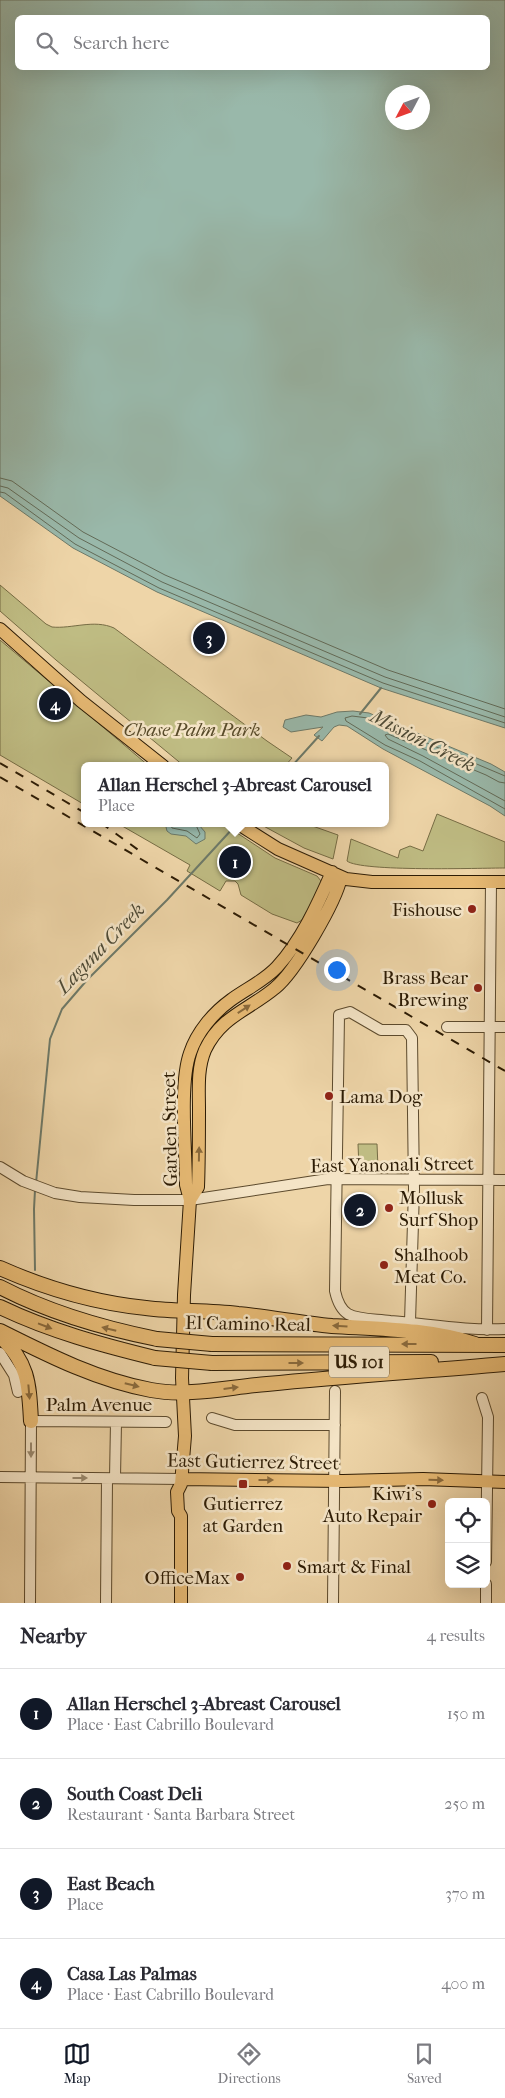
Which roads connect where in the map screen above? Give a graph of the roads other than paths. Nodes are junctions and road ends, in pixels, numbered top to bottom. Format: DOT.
graph roads {
  1 [pos="0,629"];
  2 [pos="158,762"];
  3 [pos="243,827"];
  4 [pos="336,875"];
  5 [pos="491,882"];
  6 [pos="505,882"];
  7 [pos="448,1027"];
  8 [pos="490,1027"];
  9 [pos="505,1027"];
  10 [pos="0,1167"];
  11 [pos="336,1178"];
  12 [pos="414,1179"];
  13 [pos="489,1180"];
  14 [pos="505,1180"];
  15 [pos="190,1200"];
  16 [pos="0,1268"];
  17 [pos="0,1287"];
  18 [pos="0,1306"];
  19 [pos="184,1310"];
  20 [pos="410,1322"];
  21 [pos="0,1330"];
  22 [pos="488,1330"];
  23 [pos="505,1330"];
  24 [pos="0,1336"];
  25 [pos="475,1344"];
  26 [pos="505,1345"];
  27 [pos="0,1354"];
  28 [pos="505,1364"];
  29 [pos="18,1392"];
  30 [pos="182,1392"];
  31 [pos="334,1392"];
  32 [pos="482,1398"];
  33 [pos="212,1418"];
  34 [pos="31,1421"];
  35 [pos="116,1422"];
  36 [pos="166,1422"];
  37 [pos="335,1425"];
  38 [pos="0,1477"];
  39 [pos="31,1478"];
  40 [pos="111,1478"];
  41 [pos="335,1481"];
  42 [pos="182,1482"];
  43 [pos="487,1482"];
  44 [pos="505,1482"];
  45 [pos="486,1543"];
  46 [pos="486,1588"];
  47 [pos="30,1603"];
  48 [pos="106,1603"];
  49 [pos="181,1603"];
  50 [pos="333,1603"];
  51 [pos="486,1603"];
  1 -- 2 [label="main road"];
  3 -- 4 [label="main road"];
  4 -- 5 [label="main road"];
  4 -- 15 [label="main road, Garden Street"];
  5 -- 6 [label="main road"];
  5 -- 8 [label="street"];
  7 -- 8 [label="street"];
  8 -- 9 [label="street"];
  8 -- 13 [label="street"];
  10 -- 15 [label="street, East Yanonali Street"];
  11 -- 12 [label="street, East Yanonali Street"];
  11 -- 12 [label="street"];
  11 -- 15 [label="street, East Yanonali Street"];
  11 -- 20 [label="street"];
  12 -- 13 [label="street, East Yanonali Street"];
  12 -- 20 [label="street"];
  13 -- 14 [label="street, East Yanonali Street"];
  13 -- 22 [label="street"];
  15 -- 19 [label="main road, Garden Street"];
  16 -- 19 [label="highway"];
  25 -- 17 [label="highway, El Camino Real / US 101, one-way, bridge"];
  18 -- 28 [label="highway, El Camino Real / US 101, one-way, bridge"];
  25 -- 19 [label="highway, one-way"];
  19 -- 30 [label="main road, Garden Street"];
  20 -- 22 [label="street"];
  21 -- 30 [label="highway, one-way"];
  22 -- 23 [label="street"];
  24 -- 34 [label="highway, one-way"];
  25 -- 26 [label="highway, El Camino Real / US 101"];
  27 -- 29 [label="street"];
  30 -- 28 [label="highway, one-way"];
  30 -- 42 [label="main road, Garden Street"];
  31 -- 37 [label="street"];
  32 -- 43 [label="street"];
  33 -- 37 [label="street"];
  34 -- 35 [label="street, Palm Avenue"];
  34 -- 39 [label="street, one-way"];
  35 -- 36 [label="street, Palm Avenue"];
  35 -- 40 [label="street"];
  37 -- 41 [label="street"];
  38 -- 39 [label="street, East Gutierrez Street"];
  39 -- 40 [label="street, East Gutierrez Street, one-way"];
  39 -- 47 [label="street"];
  40 -- 42 [label="street, East Gutierrez Street"];
  40 -- 48 [label="street"];
  42 -- 41 [label="main road, East Gutierrez Street, one-way"];
  41 -- 43 [label="main road, East Gutierrez Street, one-way"];
  41 -- 50 [label="street"];
  42 -- 49 [label="main road, Garden Street"];
  43 -- 44 [label="main road, East Gutierrez Street"];
  43 -- 45 [label="street"];
  46 -- 51 [label="street"];
}
